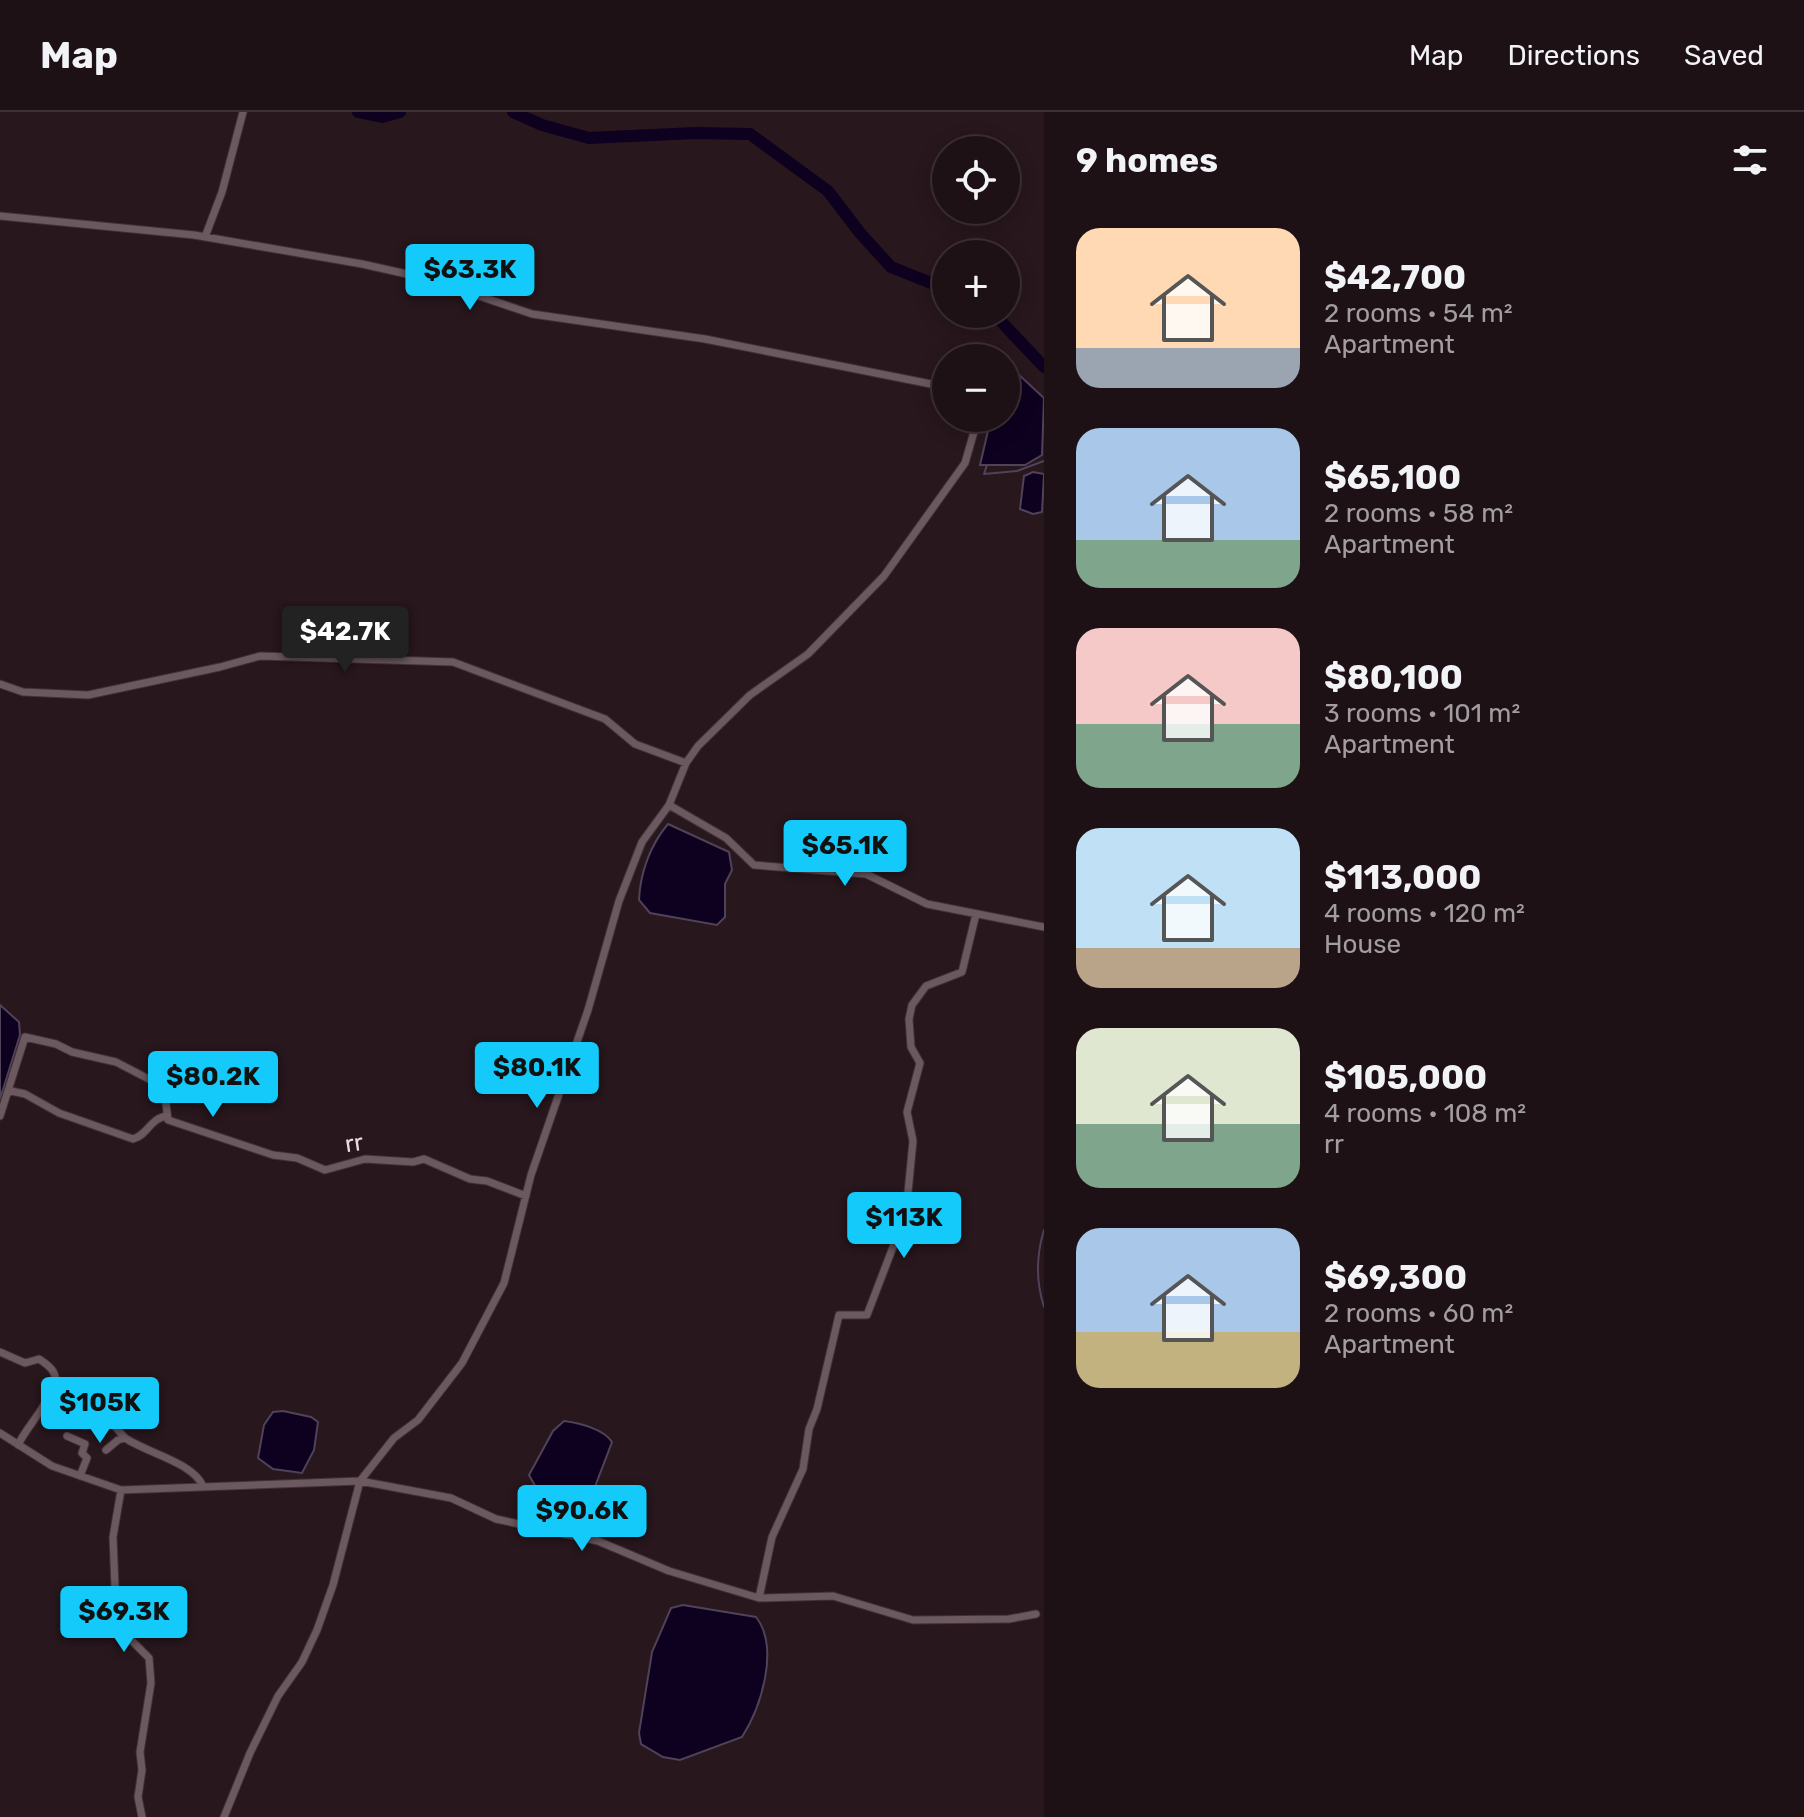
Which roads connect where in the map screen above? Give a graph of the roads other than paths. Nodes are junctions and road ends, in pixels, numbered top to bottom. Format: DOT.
graph roads {
  1 [pos="243,112"];
  2 [pos="0,216"];
  3 [pos="205,237"];
  4 [pos="932,384"];
  5 [pos="974,432"];
  6 [pos="0,684"];
  7 [pos="686,763"];
  8 [pos="669,805"];
  9 [pos="976,914"];
  10 [pos="1044,927"];
  11 [pos="7,1094"];
  12 [pos="0,1116"];
  13 [pos="167,1116"];
  14 [pos="526,1196"];
  15 [pos="0,1352"];
  16 [pos="56,1390"];
  17 [pos="0,1433"];
  18 [pos="67,1436"];
  19 [pos="125,1438"];
  20 [pos="18,1445"];
  21 [pos="106,1450"];
  22 [pos="80,1476"];
  23 [pos="360,1481"];
  24 [pos="203,1486"];
  25 [pos="121,1490"];
  26 [pos="759,1598"];
  27 [pos="1036,1614"];
  28 [pos="142,1817"];
  29 [pos="224,1817"];
  1 -- 3 [label="street"];
  2 -- 3 [label="street"];
  3 -- 4 [label="street"];
  5 -- 7 [label="street"];
  6 -- 7 [label="street"];
  7 -- 8 [label="street"];
  8 -- 9 [label="street"];
  8 -- 14 [label="street"];
  9 -- 10 [label="street"];
  9 -- 26 [label="street"];
  11 -- 12 [label="street"];
  11 -- 13 [label="street"];
  11 -- 13 [label="street"];
  13 -- 14 [label="street, rr"];
  14 -- 23 [label="street"];
  15 -- 16 [label="street"];
  16 -- 19 [label="street"];
  16 -- 20 [label="street"];
  17 -- 20 [label="street"];
  18 -- 22 [label="street"];
  19 -- 21 [label="street"];
  19 -- 24 [label="street"];
  20 -- 22 [label="street"];
  22 -- 25 [label="street"];
  23 -- 24 [label="street"];
  23 -- 26 [label="street"];
  23 -- 29 [label="street"];
  24 -- 25 [label="street"];
  25 -- 28 [label="street"];
  26 -- 27 [label="street"];
}
